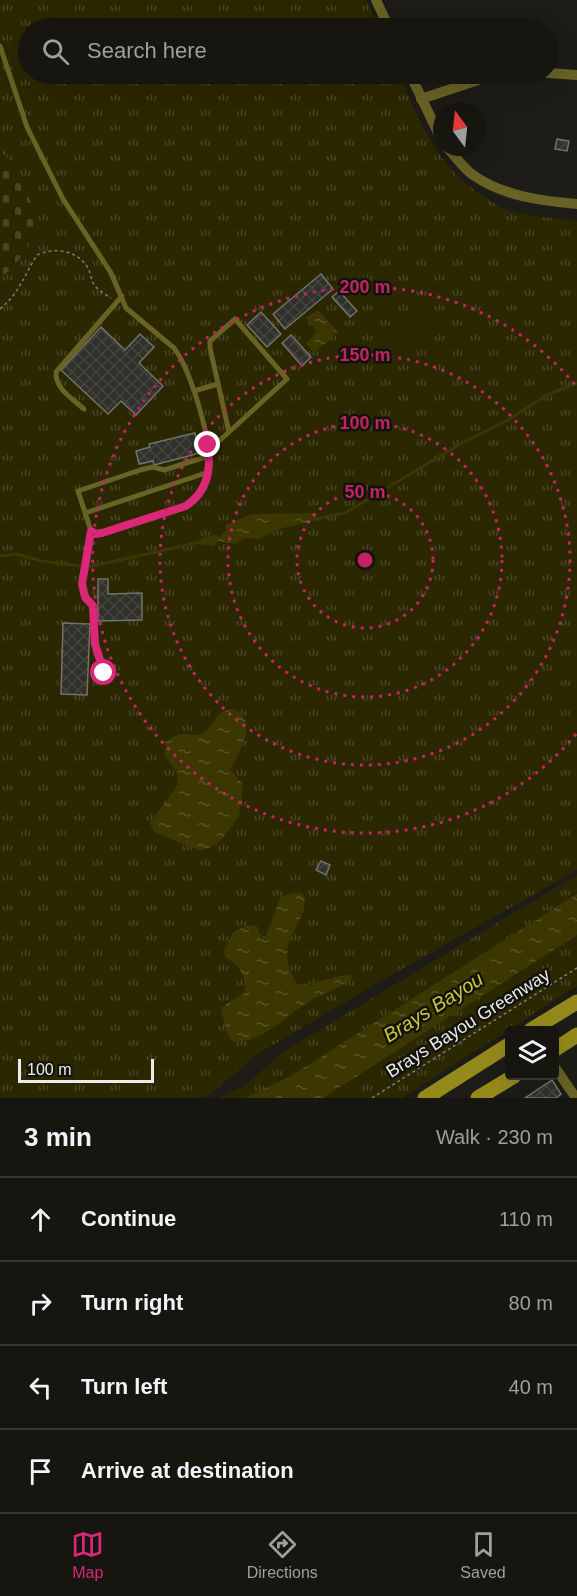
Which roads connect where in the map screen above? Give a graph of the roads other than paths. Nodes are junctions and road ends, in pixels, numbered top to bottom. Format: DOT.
graph roads {
  1 [pos="376,0"];
  2 [pos="384,18"];
  3 [pos="0,46"];
  4 [pos="559,74"];
  5 [pos="577,75"];
  6 [pos="414,84"];
  7 [pos="465,84"];
  8 [pos="421,99"];
  9 [pos="433,123"];
  10 [pos="455,156"];
  11 [pos="577,204"];
  12 [pos="122,296"];
  13 [pos="218,384"];
  14 [pos="194,391"];
  15 [pos="84,409"];
  16 [pos="229,432"];
  17 [pos="208,445"];
  18 [pos="209,456"];
  19 [pos="209,472"];
  20 [pos="85,513"];
  21 [pos="91,531"];
  22 [pos="104,673"];
  23 [pos="577,1002"];
  24 [pos="538,1026"];
  25 [pos="577,1035"];
  26 [pos="505,1047"];
  27 [pos="559,1047"];
  28 [pos="559,1072"];
  29 [pos="507,1080"];
  30 [pos="425,1098"];
  31 [pos="478,1098"];
  32 [pos="576,1098"];
  1 -- 2 [label="street"];
  3 -- 12 [label="lane"];
  4 -- 5 [label="street"];
  6 -- 8 [label="street"];
  7 -- 8 [label="street"];
  8 -- 9 [label="street"];
  10 -- 11 [label="street"];
  12 -- 14 [label="lane"];
  12 -- 15 [label="lane"];
  13 -- 14 [label="lane"];
  13 -- 16 [label="lane"];
  13 -- 16 [label="lane"];
  14 -- 17 [label="lane"];
  16 -- 17 [label="lane"];
  17 -- 18 [label="lane"];
  18 -- 19 [label="lane"];
  18 -- 20 [label="lane"];
  19 -- 20 [label="lane"];
  19 -- 21 [label="lane"];
  20 -- 21 [label="lane"];
  21 -- 22 [label="lane"];
  23 -- 24 [label="main road"];
  25 -- 27 [label="main road"];
  26 -- 30 [label="main road"];
  28 -- 32 [label="street"];
  29 -- 31 [label="main road"];
}
